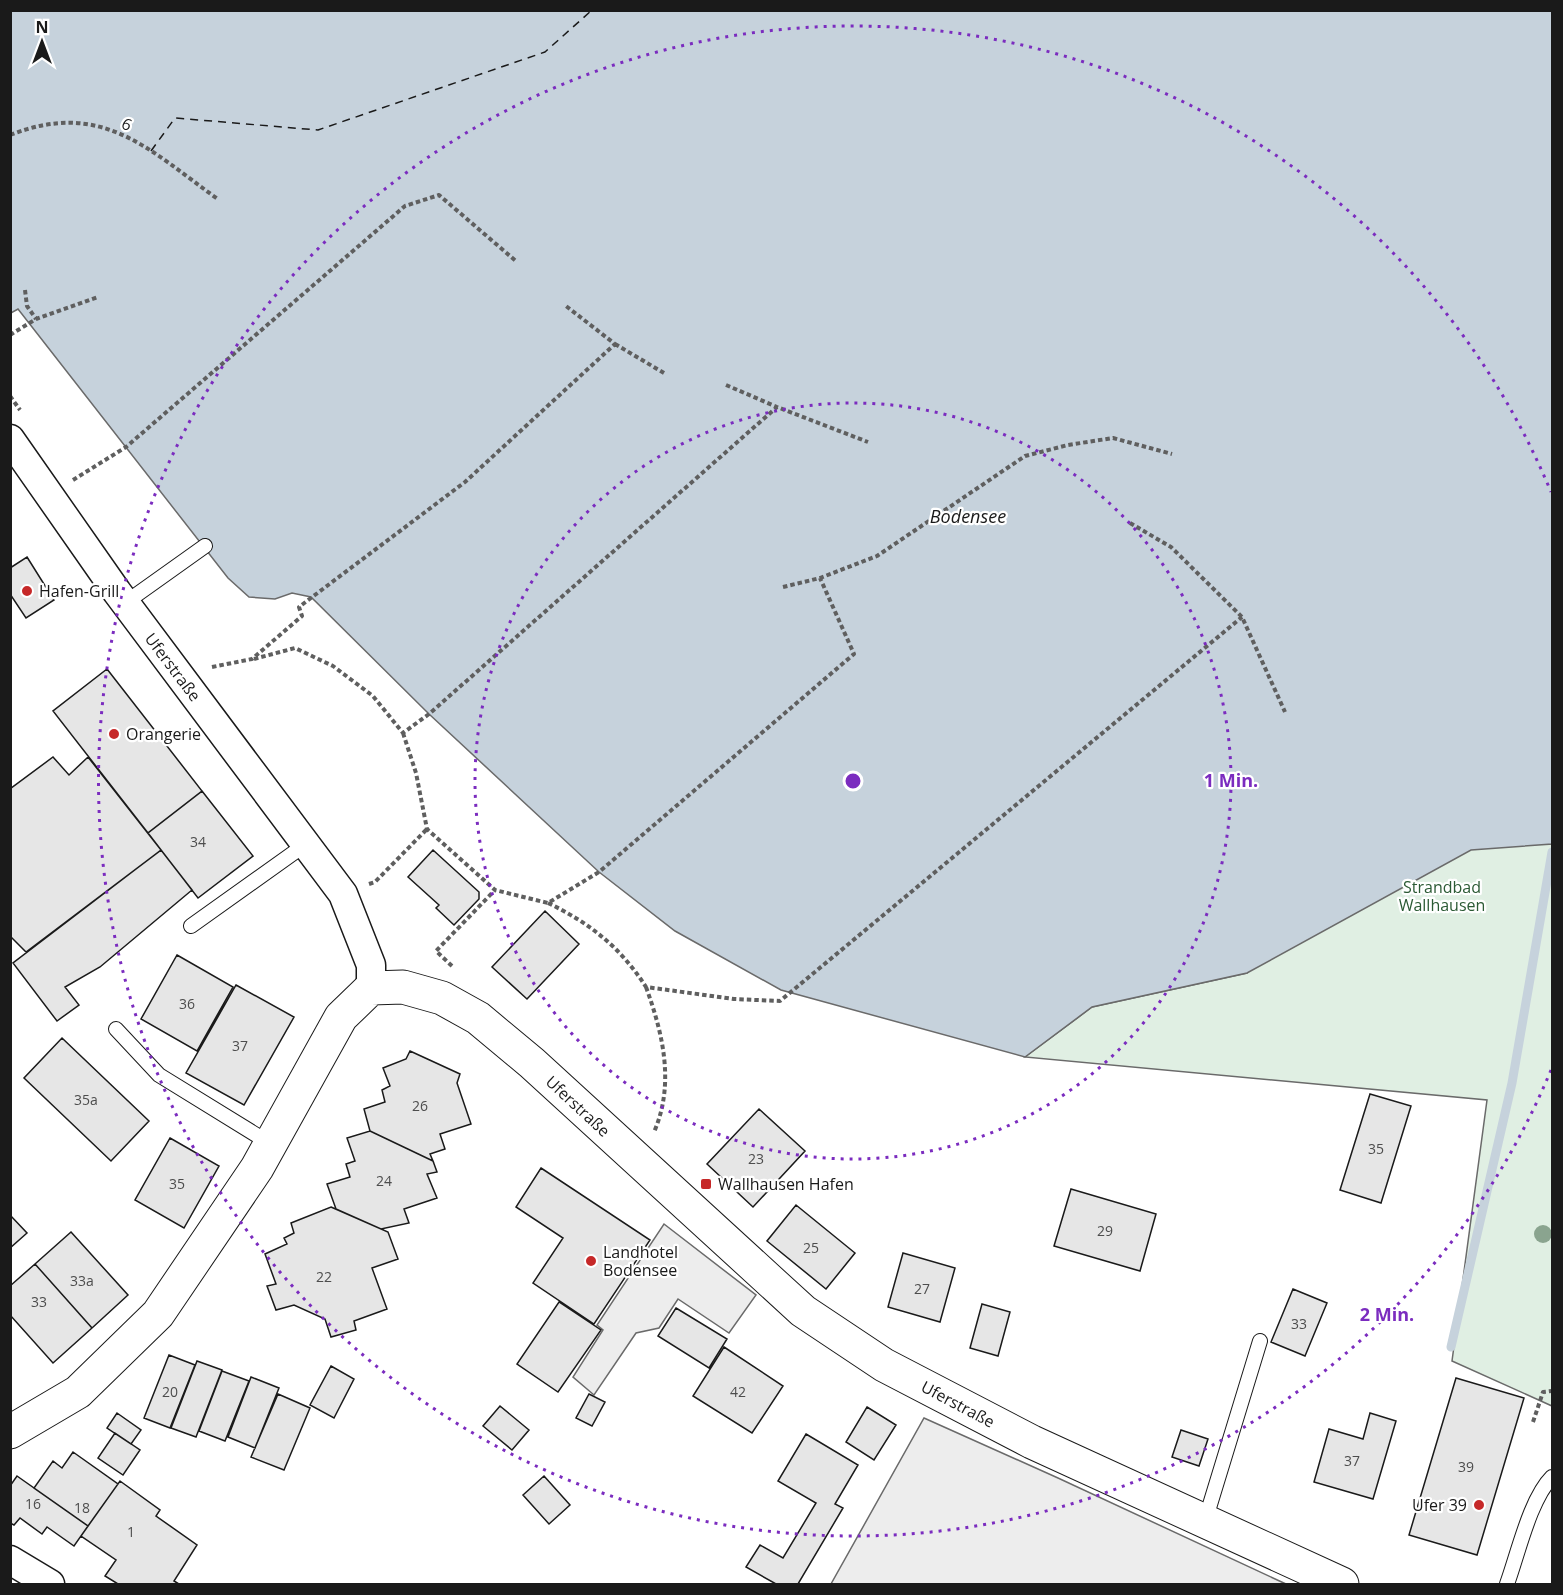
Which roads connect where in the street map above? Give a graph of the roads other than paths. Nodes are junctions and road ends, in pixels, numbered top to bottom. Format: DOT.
graph roads {
  1 [pos="17,427"];
  2 [pos="205,546"];
  3 [pos="125,603"];
  4 [pos="306,843"];
  5 [pos="190,926"];
  6 [pos="371,988"];
  7 [pos="116,1029"];
  8 [pos="271,1144"];
  9 [pos="1260,1341"];
  10 [pos="10,1432"];
  11 [pos="1552,1477"];
  12 [pos="1205,1521"];
  13 [pos="10,1560"];
  14 [pos="51,1584"];
  15 [pos="1342,1584"];
  16 [pos="1508,1584"];
  1 -- 3 [label="street, Uferstraße"];
  2 -- 3 [label="lane"];
  3 -- 4 [label="street, Uferstraße"];
  4 -- 5 [label="lane"];
  4 -- 6 [label="street, Uferstraße"];
  6 -- 8 [label="main road"];
  6 -- 12 [label="main road, Uferstraße"];
  7 -- 8 [label="lane"];
  8 -- 10 [label="main road"];
  9 -- 12 [label="lane"];
  11 -- 16 [label="lane"];
  12 -- 15 [label="main road, Uferstraße"];
  13 -- 14 [label="street"];
}
